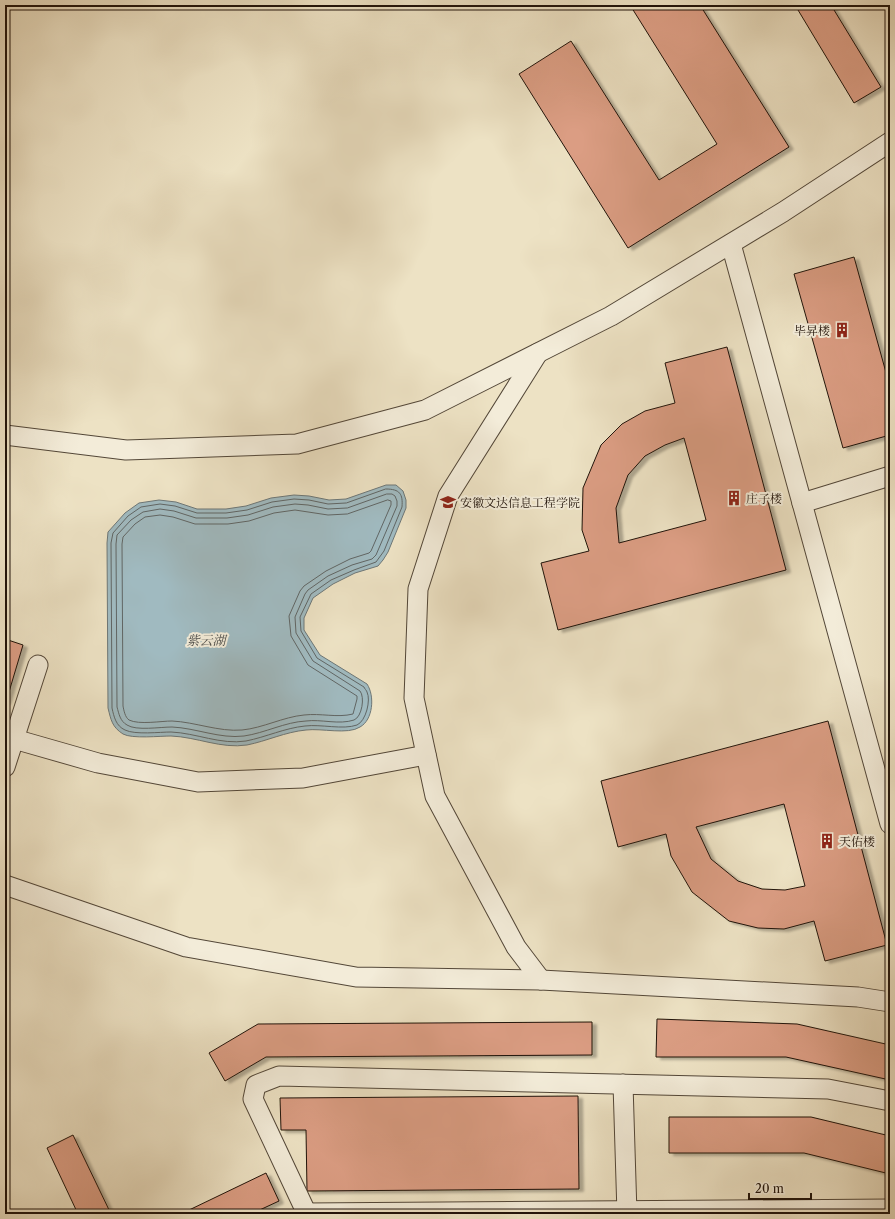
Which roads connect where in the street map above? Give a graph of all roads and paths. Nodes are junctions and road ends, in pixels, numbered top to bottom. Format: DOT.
graph roads {
  1 [pos="890,142"];
  2 [pos="731,244"];
  3 [pos="538,353"];
  4 [pos="5,435"];
  5 [pos="890,476"];
  6 [pos="802,503"];
  7 [pos="38,665"];
  8 [pos="14,739"];
  9 [pos="426,755"];
  10 [pos="5,767"];
  11 [pos="890,824"];
  12 [pos="5,884"];
  13 [pos="541,980"];
  14 [pos="890,1002"];
  15 [pos="623,1084"];
  16 [pos="890,1101"];
  17 [pos="890,1209"];
  18 [pos="627,1212"];
  19 [pos="305,1214"];
  1 -- 2 [label="street"];
  2 -- 3 [label="street"];
  2 -- 6 [label="street"];
  3 -- 4 [label="street"];
  3 -- 9 [label="street"];
  5 -- 6 [label="street"];
  6 -- 11 [label="street"];
  7 -- 8 [label="street"];
  8 -- 9 [label="street"];
  8 -- 10 [label="street"];
  9 -- 13 [label="street"];
  12 -- 13 [label="street"];
  13 -- 14 [label="street"];
  15 -- 16 [label="street"];
  15 -- 18 [label="street"];
  15 -- 19 [label="street"];
  17 -- 18 [label="street"];
  18 -- 19 [label="street"];
}
